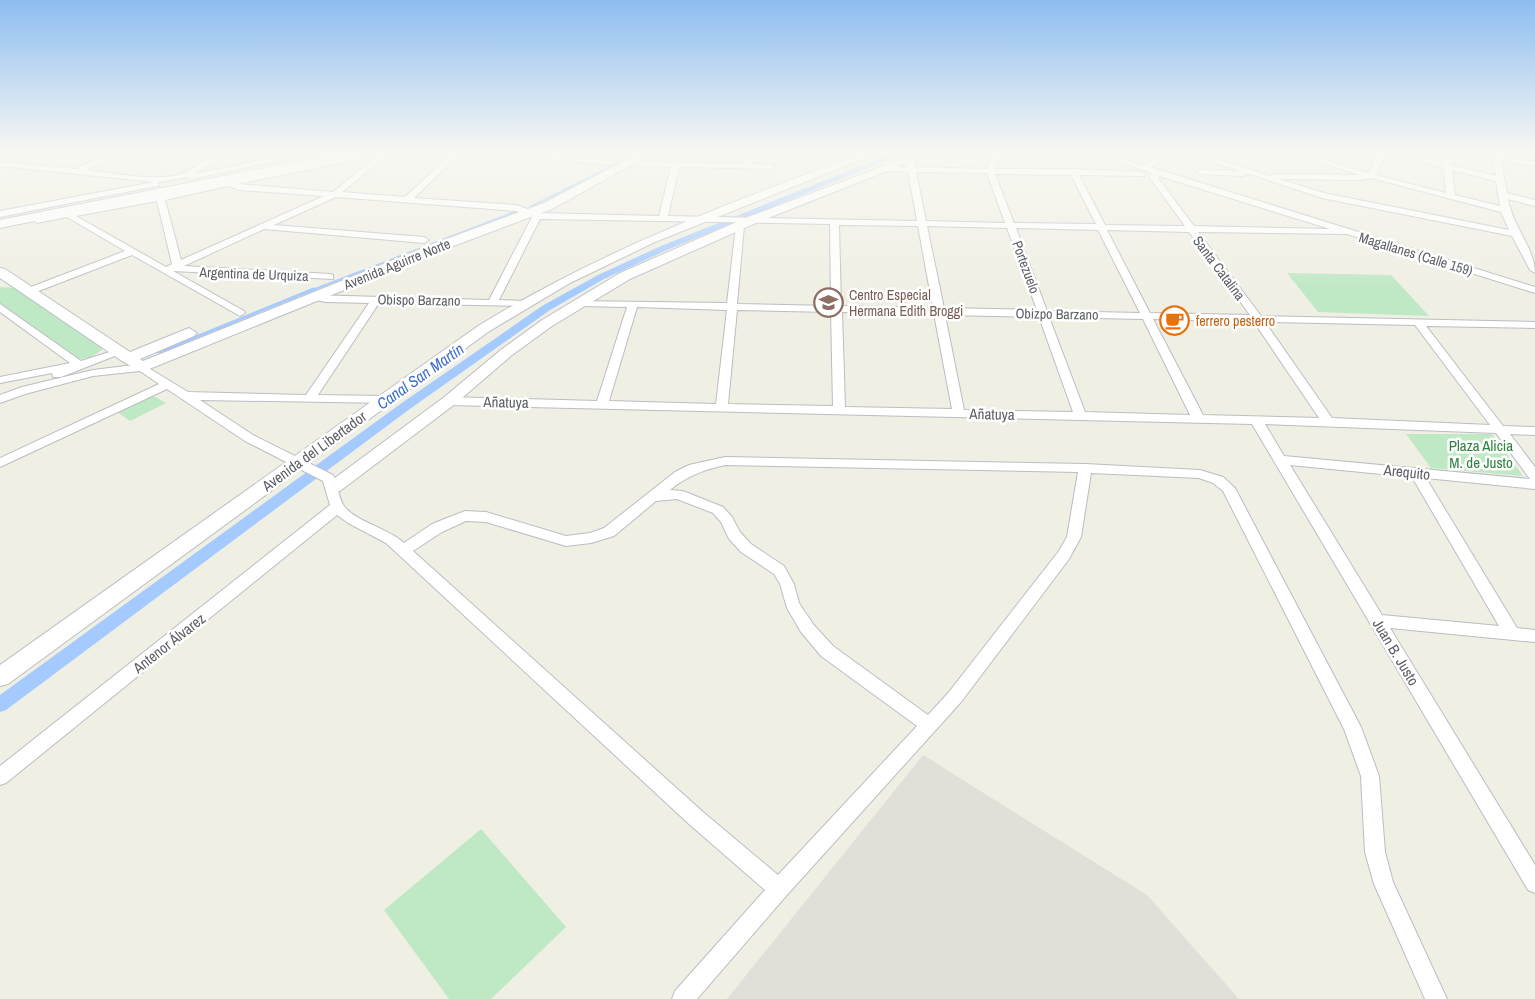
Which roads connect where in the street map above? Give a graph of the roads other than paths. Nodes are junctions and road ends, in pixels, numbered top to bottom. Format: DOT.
graph roads {
  1 [pos="92,199"];
  2 [pos="103,199"];
  3 [pos="123,199"];
  4 [pos="134,199"];
  5 [pos="163,199"];
  6 [pos="324,199"];
  7 [pos="402,199"];
  8 [pos="408,199"];
  9 [pos="552,199"];
  10 [pos="561,199"];
  11 [pos="668,199"];
  12 [pos="753,199"];
  13 [pos="810,199"];
  14 [pos="917,199"];
  15 [pos="1000,199"];
  16 [pos="1087,199"];
  17 [pos="1171,199"];
  18 [pos="1236,199"];
  19 [pos="1341,199"];
  20 [pos="1458,199"];
  21 [pos="1503,199"];
  22 [pos="1517,199"];
  23 [pos="1535,203"];
  24 [pos="1505,210"];
  25 [pos="528,213"];
  26 [pos="0,214"];
  27 [pos="69,215"];
  28 [pos="0,219"];
  29 [pos="663,219"];
  30 [pos="697,220"];
  31 [pos="834,222"];
  32 [pos="746,223"];
  33 [pos="922,224"];
  34 [pos="1010,225"];
  35 [pos="0,226"];
  36 [pos="261,226"];
  37 [pos="1101,227"];
  38 [pos="1190,229"];
  39 [pos="1346,232"];
  40 [pos="1515,234"];
  41 [pos="424,240"];
  42 [pos="133,251"];
  43 [pos="177,265"];
  44 [pos="1534,265"];
  45 [pos="167,270"];
  46 [pos="3,277"];
  47 [pos="330,277"];
  48 [pos="1535,290"];
  49 [pos="27,292"];
  50 [pos="314,297"];
  51 [pos="376,300"];
  52 [pos="494,301"];
  53 [pos="579,303"];
  54 [pos="524,304"];
  55 [pos="633,305"];
  56 [pos="0,307"];
  57 [pos="732,307"];
  58 [pos="836,309"];
  59 [pos="939,312"];
  60 [pos="240,313"];
  61 [pos="1043,313"];
  62 [pos="1147,315"];
  63 [pos="1257,318"];
  64 [pos="1418,322"];
  65 [pos="1535,326"];
  66 [pos="129,359"];
  67 [pos="79,366"];
  68 [pos="0,380"];
  69 [pos="168,384"];
  70 [pos="17,392"];
  71 [pos="185,396"];
  72 [pos="0,399"];
  73 [pos="309,399"];
  74 [pos="384,400"];
  75 [pos="449,400"];
  76 [pos="602,404"];
  77 [pos="722,407"];
  78 [pos="839,410"];
  79 [pos="958,414"];
  80 [pos="1081,417"];
  81 [pos="1199,420"];
  82 [pos="1257,422"];
  83 [pos="1328,422"];
  84 [pos="1498,429"];
  85 [pos="1535,431"];
  86 [pos="1279,460"];
  87 [pos="0,463"];
  88 [pos="303,464"];
  89 [pos="1085,468"];
  90 [pos="1416,473"];
  91 [pos="1535,476"];
  92 [pos="331,483"];
  93 [pos="1535,484"];
  94 [pos="653,497"];
  95 [pos="337,507"];
  96 [pos="404,550"];
  97 [pos="1378,621"];
  98 [pos="1512,634"];
  99 [pos="1535,636"];
  100 [pos="0,677"];
  101 [pos="929,725"];
  102 [pos="0,777"];
  103 [pos="1528,861"];
  104 [pos="1535,883"];
  105 [pos="779,889"];
  106 [pos="683,999"];
  107 [pos="1436,999"];
  1 -- 26 [label="street"];
  2 -- 28 [label="main road"];
  3 -- 27 [label="street"];
  4 -- 35 [label="main road"];
  5 -- 43 [label="street, Argentina de Urquiza"];
  6 -- 36 [label="street"];
  7 -- 8 [label="street"];
  8 -- 25 [label="street"];
  9 -- 25 [label="main road, Avenida Aguirre Norte"];
  10 -- 25 [label="main road, Avenida Aguirre Norte"];
  11 -- 29 [label="street"];
  12 -- 30 [label="street, Avenida del Libertador"];
  13 -- 32 [label="street"];
  14 -- 33 [label="street"];
  15 -- 34 [label="street, Portezuelo"];
  16 -- 37 [label="street"];
  17 -- 38 [label="street, Santa Catalina"];
  18 -- 39 [label="street, Magallanes (Calle 159)"];
  19 -- 40 [label="street"];
  20 -- 24 [label="street"];
  21 -- 24 [label="street"];
  22 -- 23 [label="street"];
  24 -- 40 [label="street"];
  25 -- 29 [label="street"];
  25 -- 41 [label="main road, Avenida Aguirre Norte"];
  25 -- 50 [label="main road, Avenida Aguirre Norte"];
  25 -- 52 [label="street"];
  27 -- 35 [label="street"];
  27 -- 42 [label="street"];
  29 -- 30 [label="street"];
  30 -- 32 [label="street"];
  30 -- 54 [label="street, Avenida del Libertador"];
  31 -- 32 [label="street"];
  31 -- 33 [label="street"];
  31 -- 58 [label="street"];
  32 -- 53 [label="street"];
  32 -- 57 [label="street"];
  33 -- 34 [label="street"];
  33 -- 59 [label="street"];
  34 -- 37 [label="street"];
  34 -- 61 [label="street, Portezuelo"];
  36 -- 41 [label="street"];
  36 -- 43 [label="street"];
  37 -- 38 [label="street"];
  37 -- 62 [label="street"];
  38 -- 39 [label="street"];
  38 -- 63 [label="street, Santa Catalina"];
  39 -- 48 [label="street, Magallanes (Calle 159)"];
  40 -- 44 [label="street"];
  41 -- 47 [label="main road, Avenida Aguirre Norte"];
  42 -- 45 [label="street"];
  42 -- 49 [label="street"];
  43 -- 45 [label="street"];
  43 -- 47 [label="street, Argentina de Urquiza"];
  45 -- 60 [label="street"];
  46 -- 49 [label="main road"];
  47 -- 60 [label="main road, Avenida Aguirre Norte"];
  49 -- 66 [label="main road"];
  50 -- 51 [label="street, Obispo Barzano"];
  50 -- 66 [label="main road, Avenida Aguirre Norte"];
  51 -- 52 [label="street, Obispo Barzano"];
  51 -- 73 [label="street"];
  52 -- 54 [label="street, Obispo Barzano"];
  53 -- 55 [label="street, Obizpo Barzano"];
  53 -- 75 [label="street"];
  54 -- 74 [label="street, Avenida del Libertador"];
  55 -- 57 [label="street, Obizpo Barzano"];
  55 -- 76 [label="street"];
  56 -- 67 [label="street"];
  57 -- 58 [label="street, Obizpo Barzano"];
  57 -- 77 [label="street"];
  58 -- 59 [label="street, Obizpo Barzano"];
  58 -- 78 [label="street"];
  59 -- 61 [label="street, Obizpo Barzano"];
  59 -- 79 [label="street"];
  60 -- 66 [label="main road, Avenida Aguirre Norte"];
  61 -- 62 [label="street, Obizpo Barzano"];
  61 -- 80 [label="street, Portezuelo"];
  62 -- 63 [label="street, Obizpo Barzano"];
  62 -- 81 [label="street"];
  63 -- 64 [label="street, Obizpo Barzano"];
  63 -- 83 [label="street, Santa Catalina"];
  64 -- 65 [label="street, Obizpo Barzano"];
  64 -- 84 [label="street"];
  66 -- 67 [label="street"];
  66 -- 69 [label="street"];
  66 -- 70 [label="street"];
  67 -- 68 [label="street"];
  67 -- 70 [label="street"];
  69 -- 71 [label="street"];
  69 -- 87 [label="street"];
  70 -- 72 [label="street"];
  71 -- 73 [label="street"];
  71 -- 88 [label="street"];
  73 -- 74 [label="street"];
  74 -- 88 [label="street, Avenida del Libertador"];
  75 -- 76 [label="street, Añatuya"];
  75 -- 92 [label="street"];
  76 -- 77 [label="street, Añatuya"];
  77 -- 78 [label="street, Añatuya"];
  78 -- 79 [label="street, Añatuya"];
  79 -- 80 [label="street, Añatuya"];
  80 -- 81 [label="street, Añatuya"];
  81 -- 82 [label="street, Añatuya"];
  82 -- 83 [label="street, Añatuya"];
  82 -- 86 [label="street, Juan B. Justo"];
  83 -- 84 [label="street, Añatuya"];
  84 -- 85 [label="street, Añatuya"];
  84 -- 91 [label="street"];
  86 -- 90 [label="street, Arequito"];
  86 -- 97 [label="street, Juan B. Justo"];
  88 -- 92 [label="street"];
  88 -- 100 [label="street, Avenida del Libertador"];
  89 -- 94 [label="street"];
  89 -- 101 [label="street"];
  89 -- 107 [label="street"];
  90 -- 93 [label="street, Arequito"];
  90 -- 98 [label="street"];
  92 -- 95 [label="street"];
  94 -- 96 [label="street"];
  94 -- 101 [label="street"];
  95 -- 96 [label="street"];
  95 -- 102 [label="street, Antenor Álvarez"];
  96 -- 105 [label="street"];
  97 -- 98 [label="street"];
  97 -- 103 [label="street, Juan B. Justo"];
  98 -- 99 [label="street"];
  101 -- 105 [label="street"];
  103 -- 104 [label="street, Juan B. Justo"];
  105 -- 106 [label="street"];
}
